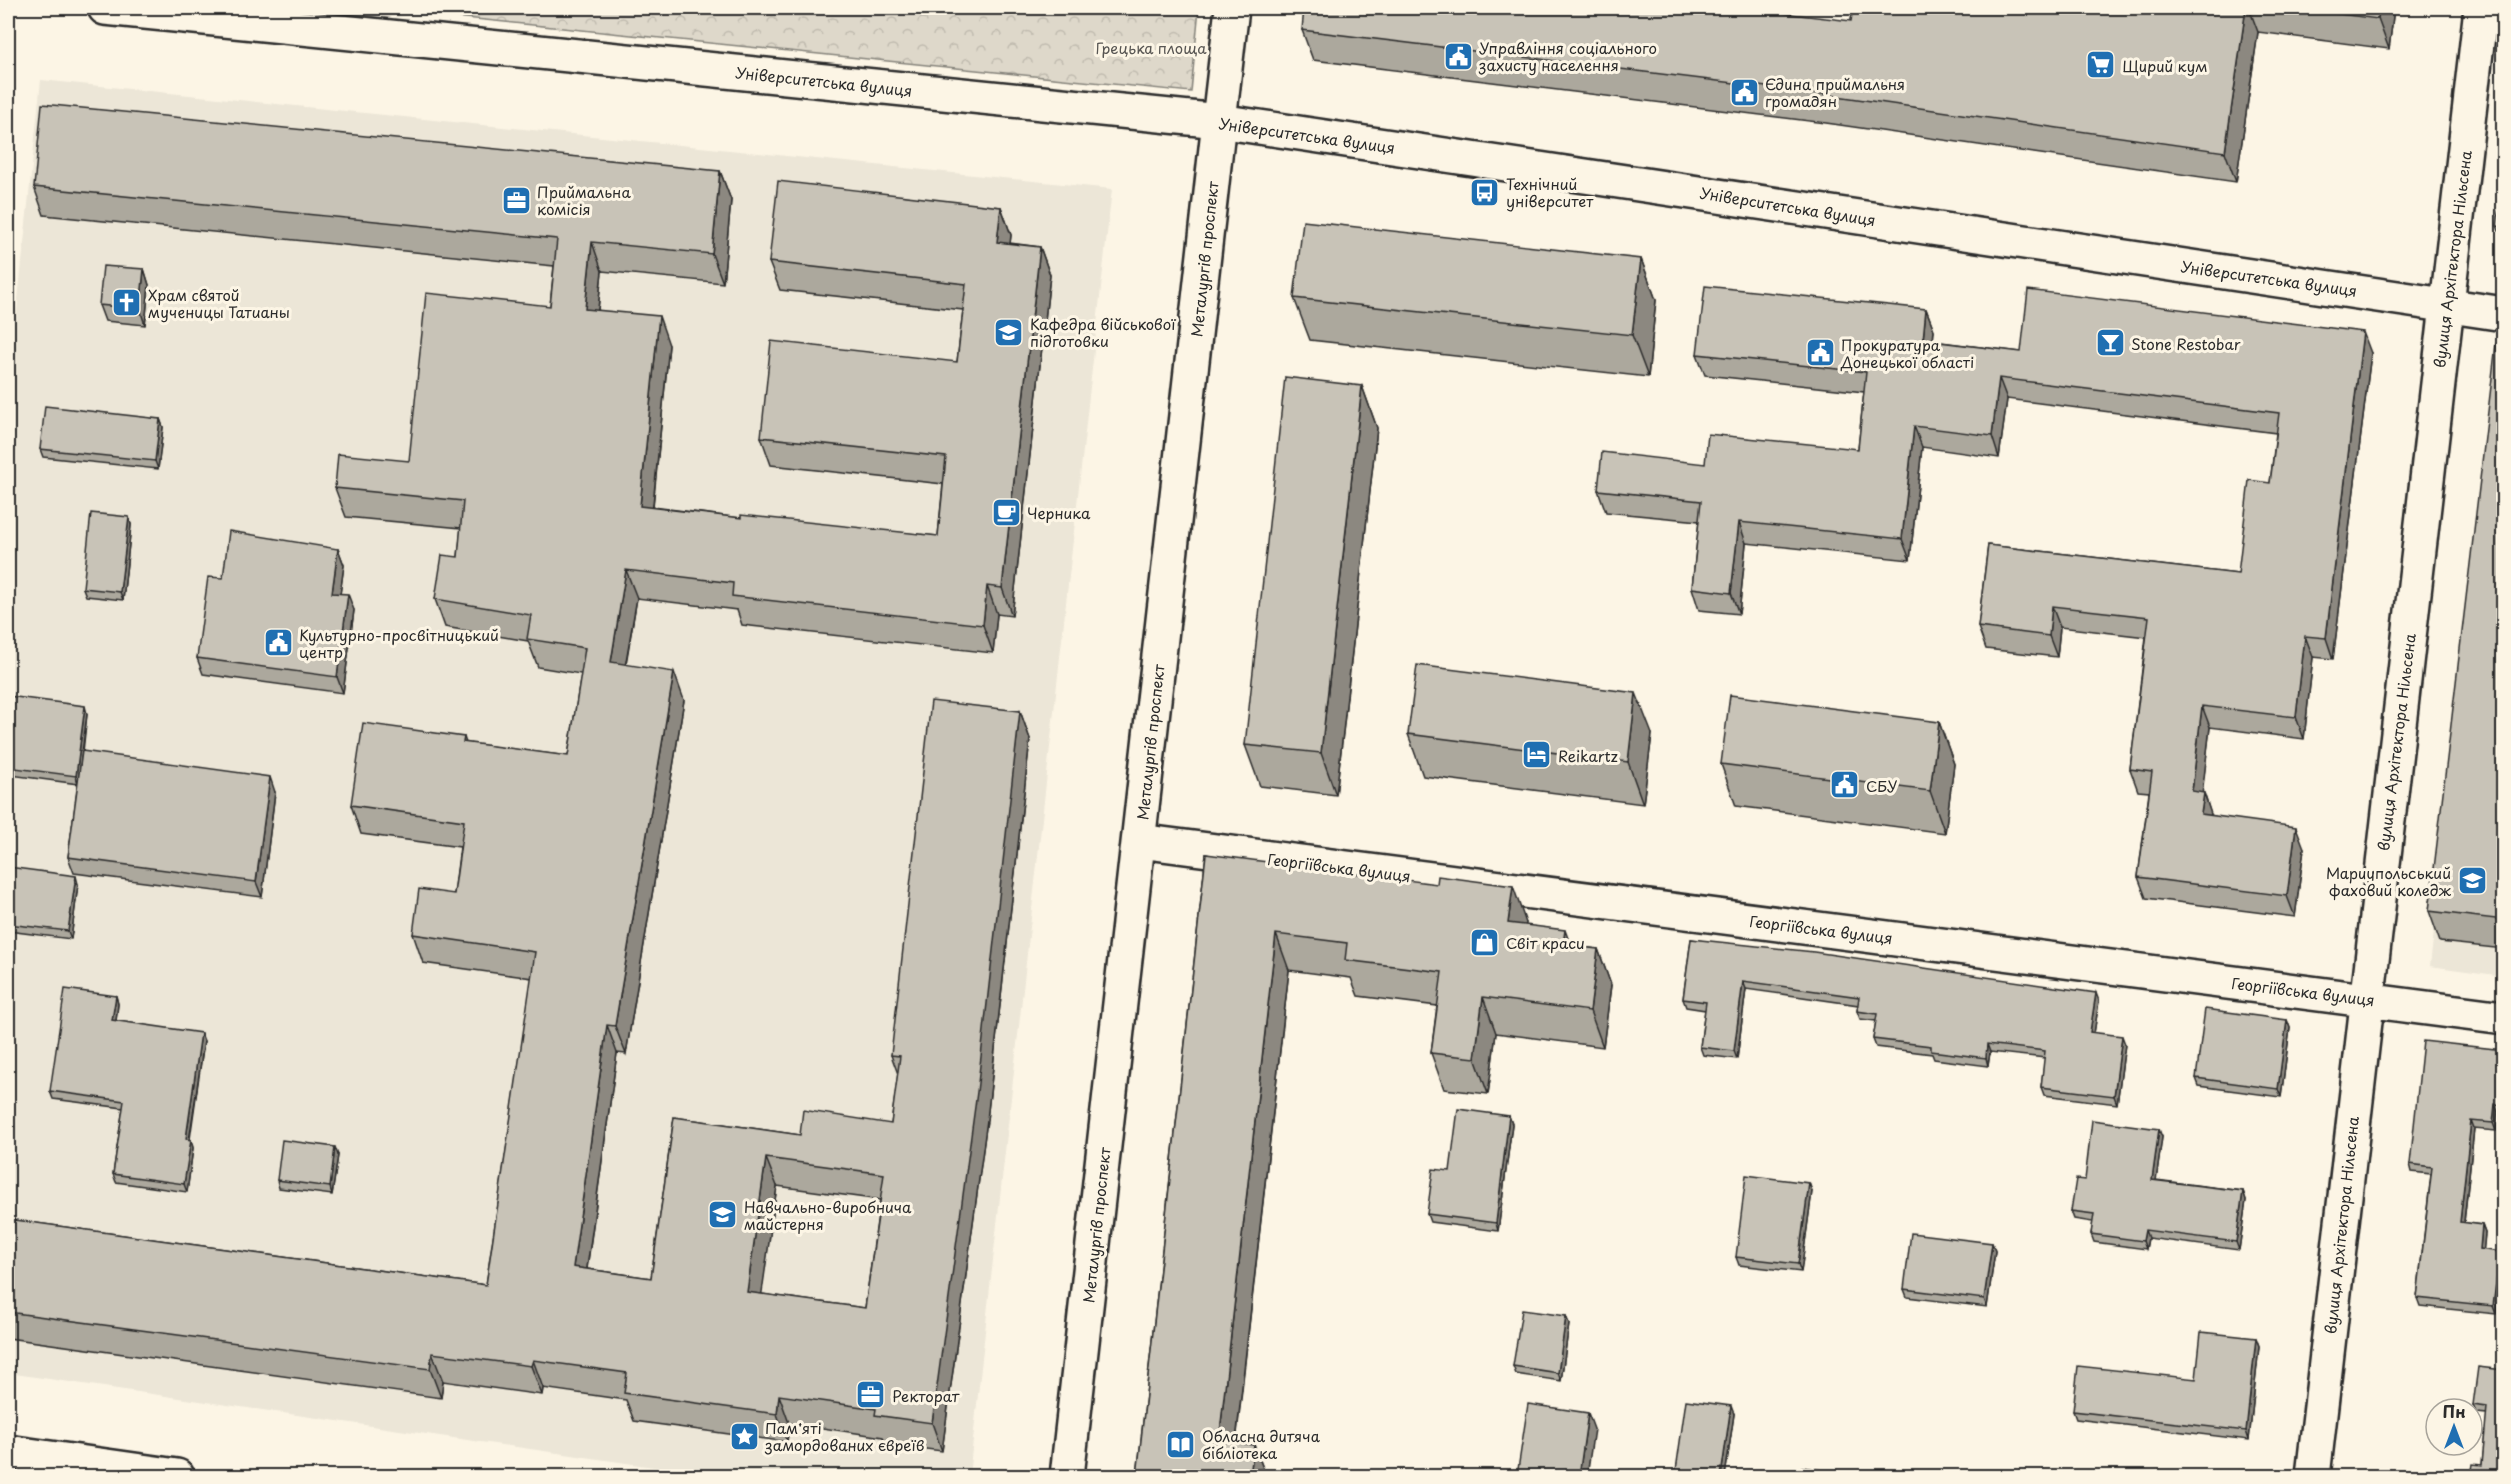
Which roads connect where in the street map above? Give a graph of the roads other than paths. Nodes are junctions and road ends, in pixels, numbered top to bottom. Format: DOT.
graph roads {
  1 [pos="105,8"];
  2 [pos="1232,8"];
  3 [pos="2481,8"];
  4 [pos="1219,121"];
  5 [pos="2447,305"];
  6 [pos="2504,314"];
  7 [pos="1139,841"];
  8 [pos="2366,999"];
  9 [pos="2504,1018"];
  10 [pos="8,1452"];
  11 [pos="177,1476"];
  12 [pos="1067,1476"];
  13 [pos="2313,1476"];
  1 -- 4 [label="street, Університетська вулиця"];
  2 -- 4 [label="street, Металургів проспект"];
  3 -- 5 [label="street, вулиця Архітектора Нільсена"];
  4 -- 5 [label="street, Університетська вулиця"];
  4 -- 7 [label="street, Металургів проспект"];
  5 -- 6 [label="street, Університетська вулиця"];
  5 -- 8 [label="street, вулиця Архітектора Нільсена"];
  7 -- 8 [label="street, Георгіївська вулиця"];
  7 -- 12 [label="street, Металургів проспект"];
  8 -- 9 [label="street, Георгіївська вулиця"];
  8 -- 13 [label="street, вулиця Архітектора Нільсена"];
  10 -- 11 [label="street"];
}
